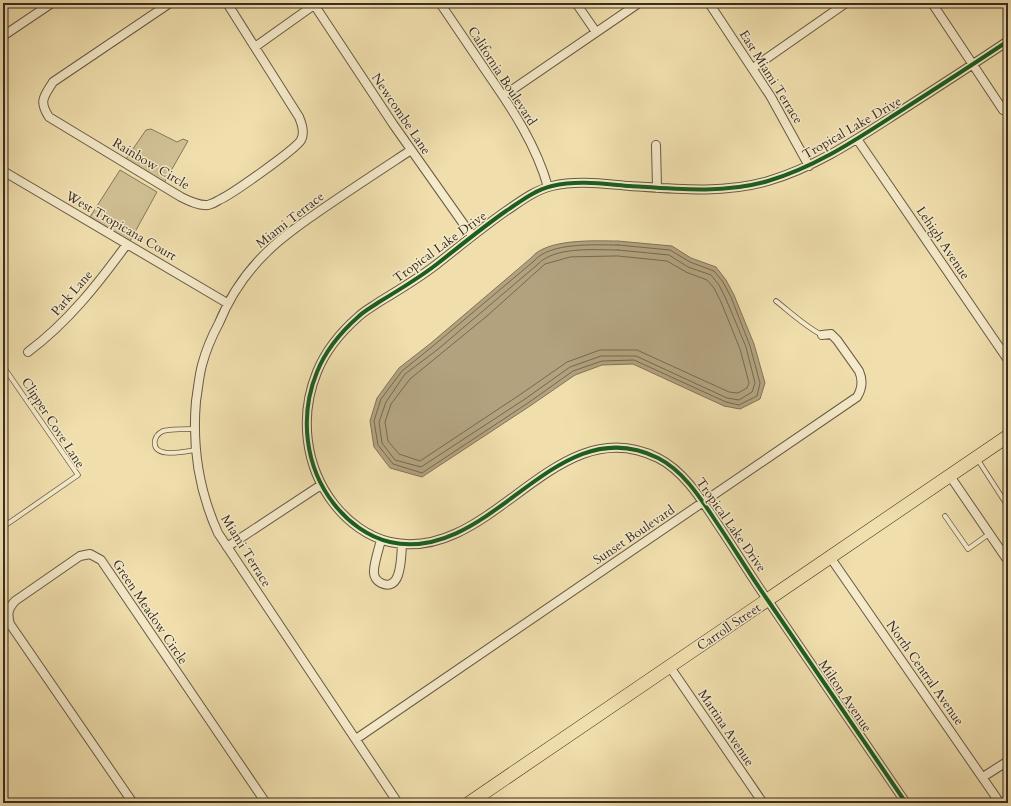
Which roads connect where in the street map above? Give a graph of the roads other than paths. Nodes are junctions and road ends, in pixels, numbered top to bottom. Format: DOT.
graph roads {
  1 [pos="52,3"];
  2 [pos="170,3"];
  3 [pos="227,3"];
  4 [pos="576,3"];
  5 [pos="639,3"];
  6 [pos="709,3"];
  7 [pos="846,3"];
  8 [pos="932,3"];
  9 [pos="313,4"];
  10 [pos="442,4"];
  11 [pos="596,32"];
  12 [pos="3,36"];
  13 [pos="1008,41"];
  14 [pos="255,47"];
  15 [pos="973,65"];
  16 [pos="753,68"];
  17 [pos="503,96"];
  18 [pos="1003,110"];
  19 [pos="858,139"];
  20 [pos="656,145"];
  21 [pos="411,150"];
  22 [pos="809,166"];
  23 [pos="3,171"];
  24 [pos="548,187"];
  25 [pos="657,188"];
  26 [pos="472,236"];
  27 [pos="127,244"];
  28 [pos="776,301"];
  29 [pos="227,303"];
  30 [pos="822,335"];
  31 [pos="28,352"];
  32 [pos="1008,360"];
  33 [pos="3,366"];
  34 [pos="8,374"];
  35 [pos="3,378"];
  36 [pos="194,429"];
  37 [pos="1008,436"];
  38 [pos="196,450"];
  39 [pos="977,458"];
  40 [pos="950,476"];
  41 [pos="321,485"];
  42 [pos="703,503"];
  43 [pos="1007,505"];
  44 [pos="945,516"];
  45 [pos="3,527"];
  46 [pos="989,533"];
  47 [pos="381,540"];
  48 [pos="402,544"];
  49 [pos="227,547"];
  50 [pos="830,557"];
  51 [pos="1008,561"];
  52 [pos="767,600"];
  53 [pos="670,667"];
  54 [pos="356,739"];
  55 [pos="1008,761"];
  56 [pos="983,777"];
  57 [pos="472,802"];
  58 [pos="133,803"];
  59 [pos="266,803"];
  60 [pos="398,803"];
  61 [pos="763,803"];
  62 [pos="906,803"];
  63 [pos="1000,803"];
  1 -- 12 [label="street"];
  2 -- 14 [label="street, Rainbow Circle"];
  3 -- 14 [label="street, Rainbow Circle"];
  4 -- 11 [label="street"];
  5 -- 11 [label="street"];
  6 -- 16 [label="street, East Miami Terrace"];
  7 -- 16 [label="street"];
  8 -- 15 [label="street"];
  9 -- 14 [label="street"];
  9 -- 21 [label="street, Newcombe Lane"];
  10 -- 17 [label="street, California Boulevard"];
  11 -- 17 [label="street"];
  13 -- 15 [label="street, Tropical Lake Drive"];
  15 -- 18 [label="street"];
  15 -- 19 [label="street, Tropical Lake Drive"];
  16 -- 22 [label="street, East Miami Terrace"];
  17 -- 24 [label="street, California Boulevard"];
  19 -- 22 [label="street, Tropical Lake Drive"];
  19 -- 32 [label="street, Lehigh Avenue"];
  20 -- 25 [label="street"];
  21 -- 26 [label="street, Newcombe Lane"];
  21 -- 29 [label="street, Miami Terrace"];
  22 -- 25 [label="street, Tropical Lake Drive"];
  23 -- 27 [label="street, West Tropicana Court"];
  24 -- 25 [label="street, Tropical Lake Drive"];
  24 -- 26 [label="street, Tropical Lake Drive"];
  26 -- 41 [label="street, Tropical Lake Drive"];
  27 -- 29 [label="street, West Tropicana Court"];
  27 -- 31 [label="street, Park Lane"];
  28 -- 30 [label="lane"];
  29 -- 36 [label="street, Miami Terrace"];
  30 -- 42 [label="street, Sunset Boulevard"];
  33 -- 34 [label="lane, Clipper Cove Lane"];
  34 -- 35 [label="lane"];
  34 -- 45 [label="lane, Clipper Cove Lane"];
  36 -- 38 [label="street, Miami Terrace"];
  36 -- 38 [label="lane"];
  37 -- 39 [label="main road, Carroll Street"];
  38 -- 49 [label="street, Miami Terrace"];
  39 -- 40 [label="main road, Carroll Street"];
  39 -- 43 [label="lane"];
  40 -- 46 [label="street"];
  40 -- 50 [label="main road, Carroll Street"];
  41 -- 47 [label="street, Tropical Lake Drive"];
  41 -- 49 [label="street"];
  42 -- 48 [label="street, Tropical Lake Drive"];
  42 -- 52 [label="street, Tropical Lake Drive"];
  42 -- 54 [label="street, Sunset Boulevard"];
  44 -- 46 [label="lane"];
  46 -- 51 [label="street"];
  47 -- 48 [label="street, Tropical Lake Drive"];
  47 -- 48 [label="street"];
  49 -- 54 [label="street, Miami Terrace"];
  50 -- 52 [label="main road, Carroll Street"];
  50 -- 56 [label="street, North Central Avenue"];
  52 -- 53 [label="main road, Carroll Street"];
  52 -- 62 [label="street, Milton Avenue"];
  53 -- 57 [label="main road, Carroll Street"];
  53 -- 61 [label="street, Martina Avenue"];
  54 -- 60 [label="street, Miami Terrace"];
  55 -- 56 [label="street"];
  56 -- 63 [label="street, North Central Avenue"];
  58 -- 59 [label="street, Green Meadow Circle"];
}
